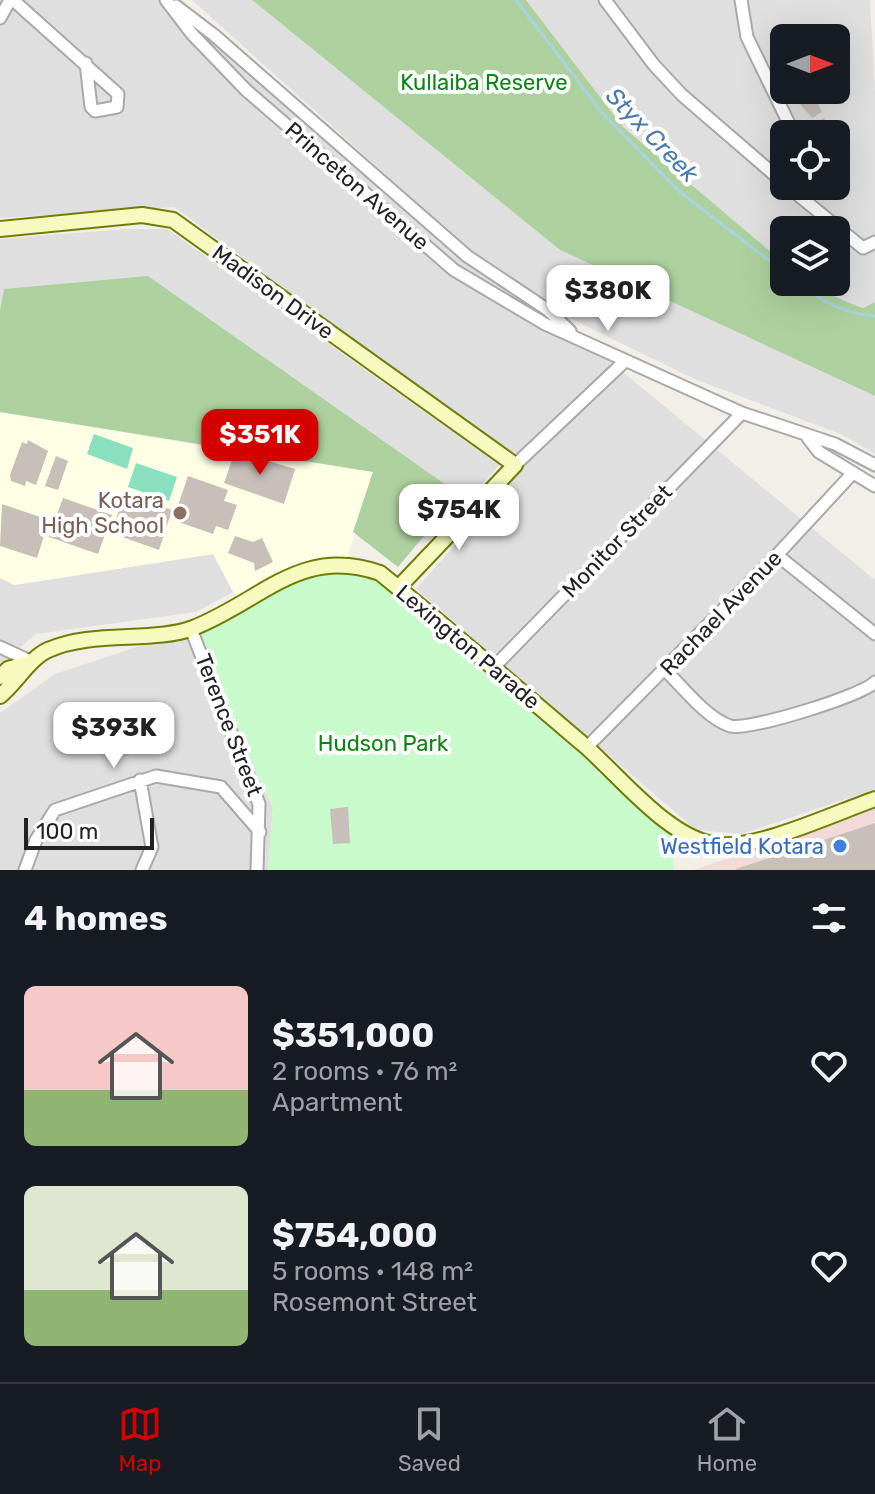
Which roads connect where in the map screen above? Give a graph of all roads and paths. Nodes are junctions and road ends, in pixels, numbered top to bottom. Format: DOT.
graph roads {
  1 [pos="11,0"];
  2 [pos="167,0"];
  3 [pos="605,0"];
  4 [pos="741,0"];
  5 [pos="0,18"];
  6 [pos="86,63"];
  7 [pos="787,120"];
  8 [pos="770,171"];
  9 [pos="804,200"];
  10 [pos="0,229"];
  11 [pos="875,242"];
  12 [pos="576,337"];
  13 [pos="625,361"];
  14 [pos="742,413"];
  15 [pos="807,437"];
  16 [pos="515,465"];
  17 [pos="875,465"];
  18 [pos="851,475"];
  19 [pos="875,486"];
  20 [pos="777,555"];
  21 [pos="398,588"];
  22 [pos="191,629"];
  23 [pos="875,634"];
  24 [pos="0,647"];
  25 [pos="32,662"];
  26 [pos="492,669"];
  27 [pos="665,670"];
  28 [pos="0,677"];
  29 [pos="874,685"];
  30 [pos="0,696"];
  31 [pos="587,747"];
  32 [pos="140,780"];
  33 [pos="875,799"];
  34 [pos="260,832"];
  35 [pos="25,870"];
  36 [pos="142,870"];
  37 [pos="257,870"];
  1 -- 5 [label="street"];
  1 -- 6 [label="street"];
  2 -- 12 [label="street, Princeton Avenue"];
  2 -- 12 [label="street, Princeton Avenue"];
  3 -- 8 [label="street"];
  4 -- 7 [label="street"];
  9 -- 11 [label="street"];
  10 -- 16 [label="main road, Madison Drive"];
  12 -- 13 [label="street, Princeton Avenue"];
  13 -- 14 [label="street, Princeton Avenue"];
  13 -- 16 [label="street"];
  14 -- 15 [label="street, Princeton Avenue"];
  14 -- 26 [label="street, Monitor Street"];
  15 -- 17 [label="street, Princeton Avenue"];
  15 -- 18 [label="street, Princeton Avenue"];
  16 -- 21 [label="main road"];
  18 -- 19 [label="street, Princeton Avenue"];
  18 -- 20 [label="street, Rachael Avenue"];
  20 -- 23 [label="street"];
  20 -- 27 [label="street, Rachael Avenue"];
  21 -- 22 [label="main road, Lexington Parade"];
  21 -- 26 [label="main road, Lexington Parade"];
  22 -- 25 [label="main road, Lexington Parade"];
  22 -- 34 [label="street, Terence Street"];
  24 -- 25 [label="street"];
  25 -- 28 [label="main road, Lexington Parade"];
  25 -- 30 [label="main road, Lexington Parade"];
  26 -- 31 [label="main road, Lexington Parade"];
  27 -- 29 [label="street"];
  27 -- 31 [label="street, Rachael Avenue"];
  31 -- 33 [label="main road, Lexington Parade"];
  32 -- 34 [label="street"];
  32 -- 35 [label="street"];
  32 -- 36 [label="street"];
  34 -- 37 [label="street, Terence Street"];
}
